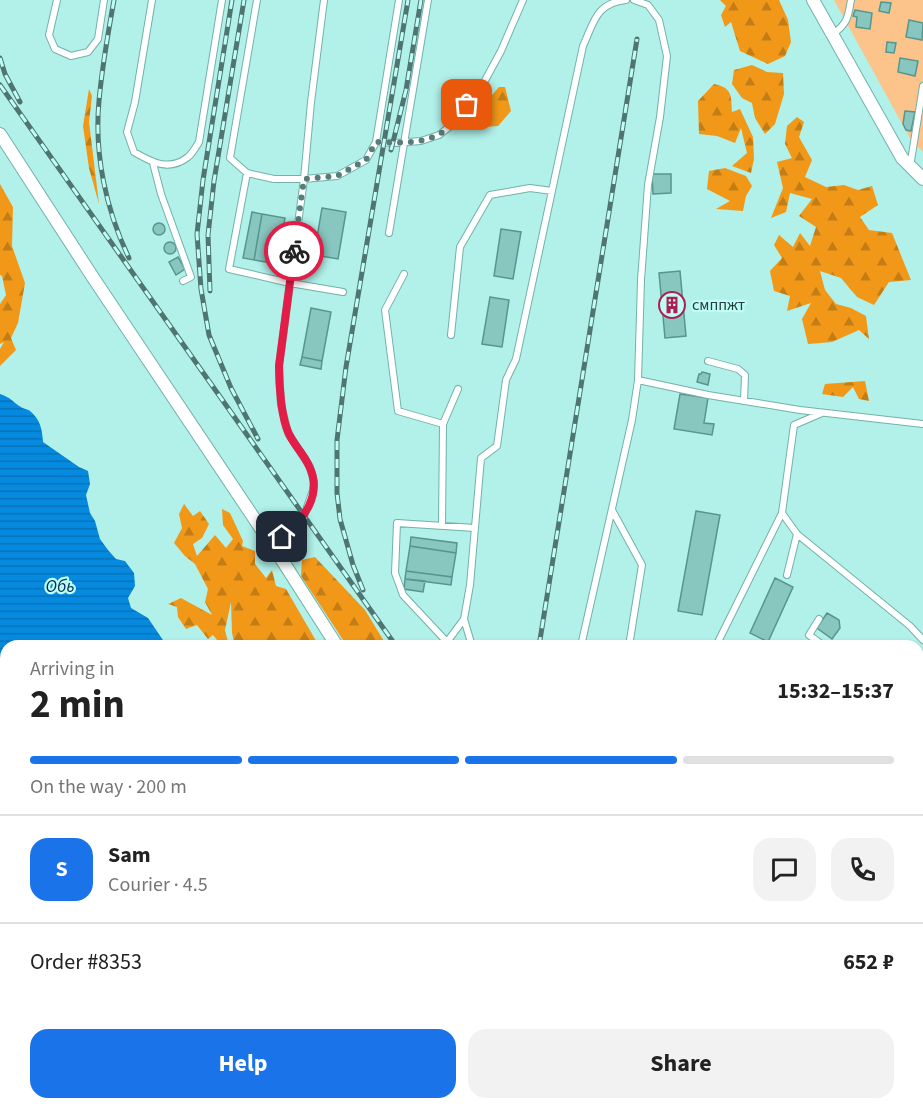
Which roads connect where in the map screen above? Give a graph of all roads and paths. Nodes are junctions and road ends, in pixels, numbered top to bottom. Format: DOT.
graph roads {
  1 [pos="57,0"];
  2 [pos="104,0"];
  3 [pos="152,0"];
  4 [pos="222,0"];
  5 [pos="257,0"];
  6 [pos="324,0"];
  7 [pos="399,0"];
  8 [pos="428,0"];
  9 [pos="523,0"];
  10 [pos="626,0"];
  11 [pos="634,0"];
  12 [pos="813,0"];
  13 [pos="851,0"];
  14 [pos="833,34"];
  15 [pos="923,86"];
  16 [pos="0,134"];
  17 [pos="376,142"];
  18 [pos="404,143"];
  19 [pos="153,163"];
  20 [pos="910,168"];
  21 [pos="247,173"];
  22 [pos="304,179"];
  23 [pos="923,179"];
  24 [pos="552,191"];
  25 [pos="389,232"];
  26 [pos="404,274"];
  27 [pos="183,281"];
  28 [pos="290,283"];
  29 [pos="343,292"];
  30 [pos="450,335"];
  31 [pos="708,361"];
  32 [pos="638,380"];
  33 [pos="458,390"];
  34 [pos="744,401"];
  35 [pos="822,413"];
  36 [pos="443,424"];
  37 [pos="923,424"];
  38 [pos="611,509"];
  39 [pos="782,513"];
  40 [pos="442,526"];
  41 [pos="475,528"];
  42 [pos="797,534"];
  43 [pos="272,546"];
  44 [pos="787,574"];
  45 [pos="464,619"];
  46 [pos="819,619"];
  47 [pos="334,640"];
  48 [pos="442,640"];
  49 [pos="448,640"];
  50 [pos="470,640"];
  51 [pos="581,640"];
  52 [pos="630,640"];
  53 [pos="719,640"];
  54 [pos="816,640"];
  55 [pos="923,640"];
  1 -- 2 [label="lane"];
  3 -- 19 [label="lane"];
  4 -- 19 [label="lane"];
  5 -- 21 [label="lane"];
  6 -- 22 [label="lane"];
  7 -- 17 [label="lane"];
  8 -- 18 [label="lane"];
  9 -- 18 [label="lane"];
  10 -- 24 [label="lane"];
  11 -- 32 [label="lane"];
  12 -- 14 [label="street"];
  13 -- 14 [label="lane"];
  14 -- 20 [label="street"];
  15 -- 20 [label="lane"];
  16 -- 43 [label="street"];
  17 -- 18 [label="lane"];
  17 -- 22 [label="lane"];
  18 -- 25 [label="lane"];
  19 -- 27 [label="lane"];
  20 -- 23 [label="street"];
  21 -- 22 [label="lane"];
  21 -- 28 [label="lane"];
  22 -- 28 [label="lane"];
  24 -- 30 [label="lane"];
  24 -- 41 [label="lane"];
  26 -- 36 [label="lane"];
  28 -- 29 [label="lane"];
  28 -- 43 [label="lane"];
  31 -- 34 [label="lane"];
  32 -- 34 [label="lane"];
  32 -- 38 [label="lane"];
  33 -- 36 [label="lane"];
  34 -- 35 [label="lane"];
  35 -- 37 [label="lane"];
  35 -- 39 [label="lane"];
  36 -- 40 [label="lane"];
  38 -- 51 [label="lane"];
  38 -- 52 [label="lane"];
  39 -- 42 [label="lane"];
  39 -- 53 [label="lane"];
  40 -- 41 [label="lane"];
  40 -- 48 [label="lane"];
  41 -- 45 [label="lane"];
  42 -- 44 [label="lane"];
  42 -- 55 [label="lane"];
  43 -- 47 [label="street"];
  45 -- 49 [label="lane"];
  45 -- 50 [label="lane"];
  46 -- 54 [label="lane"];
}
